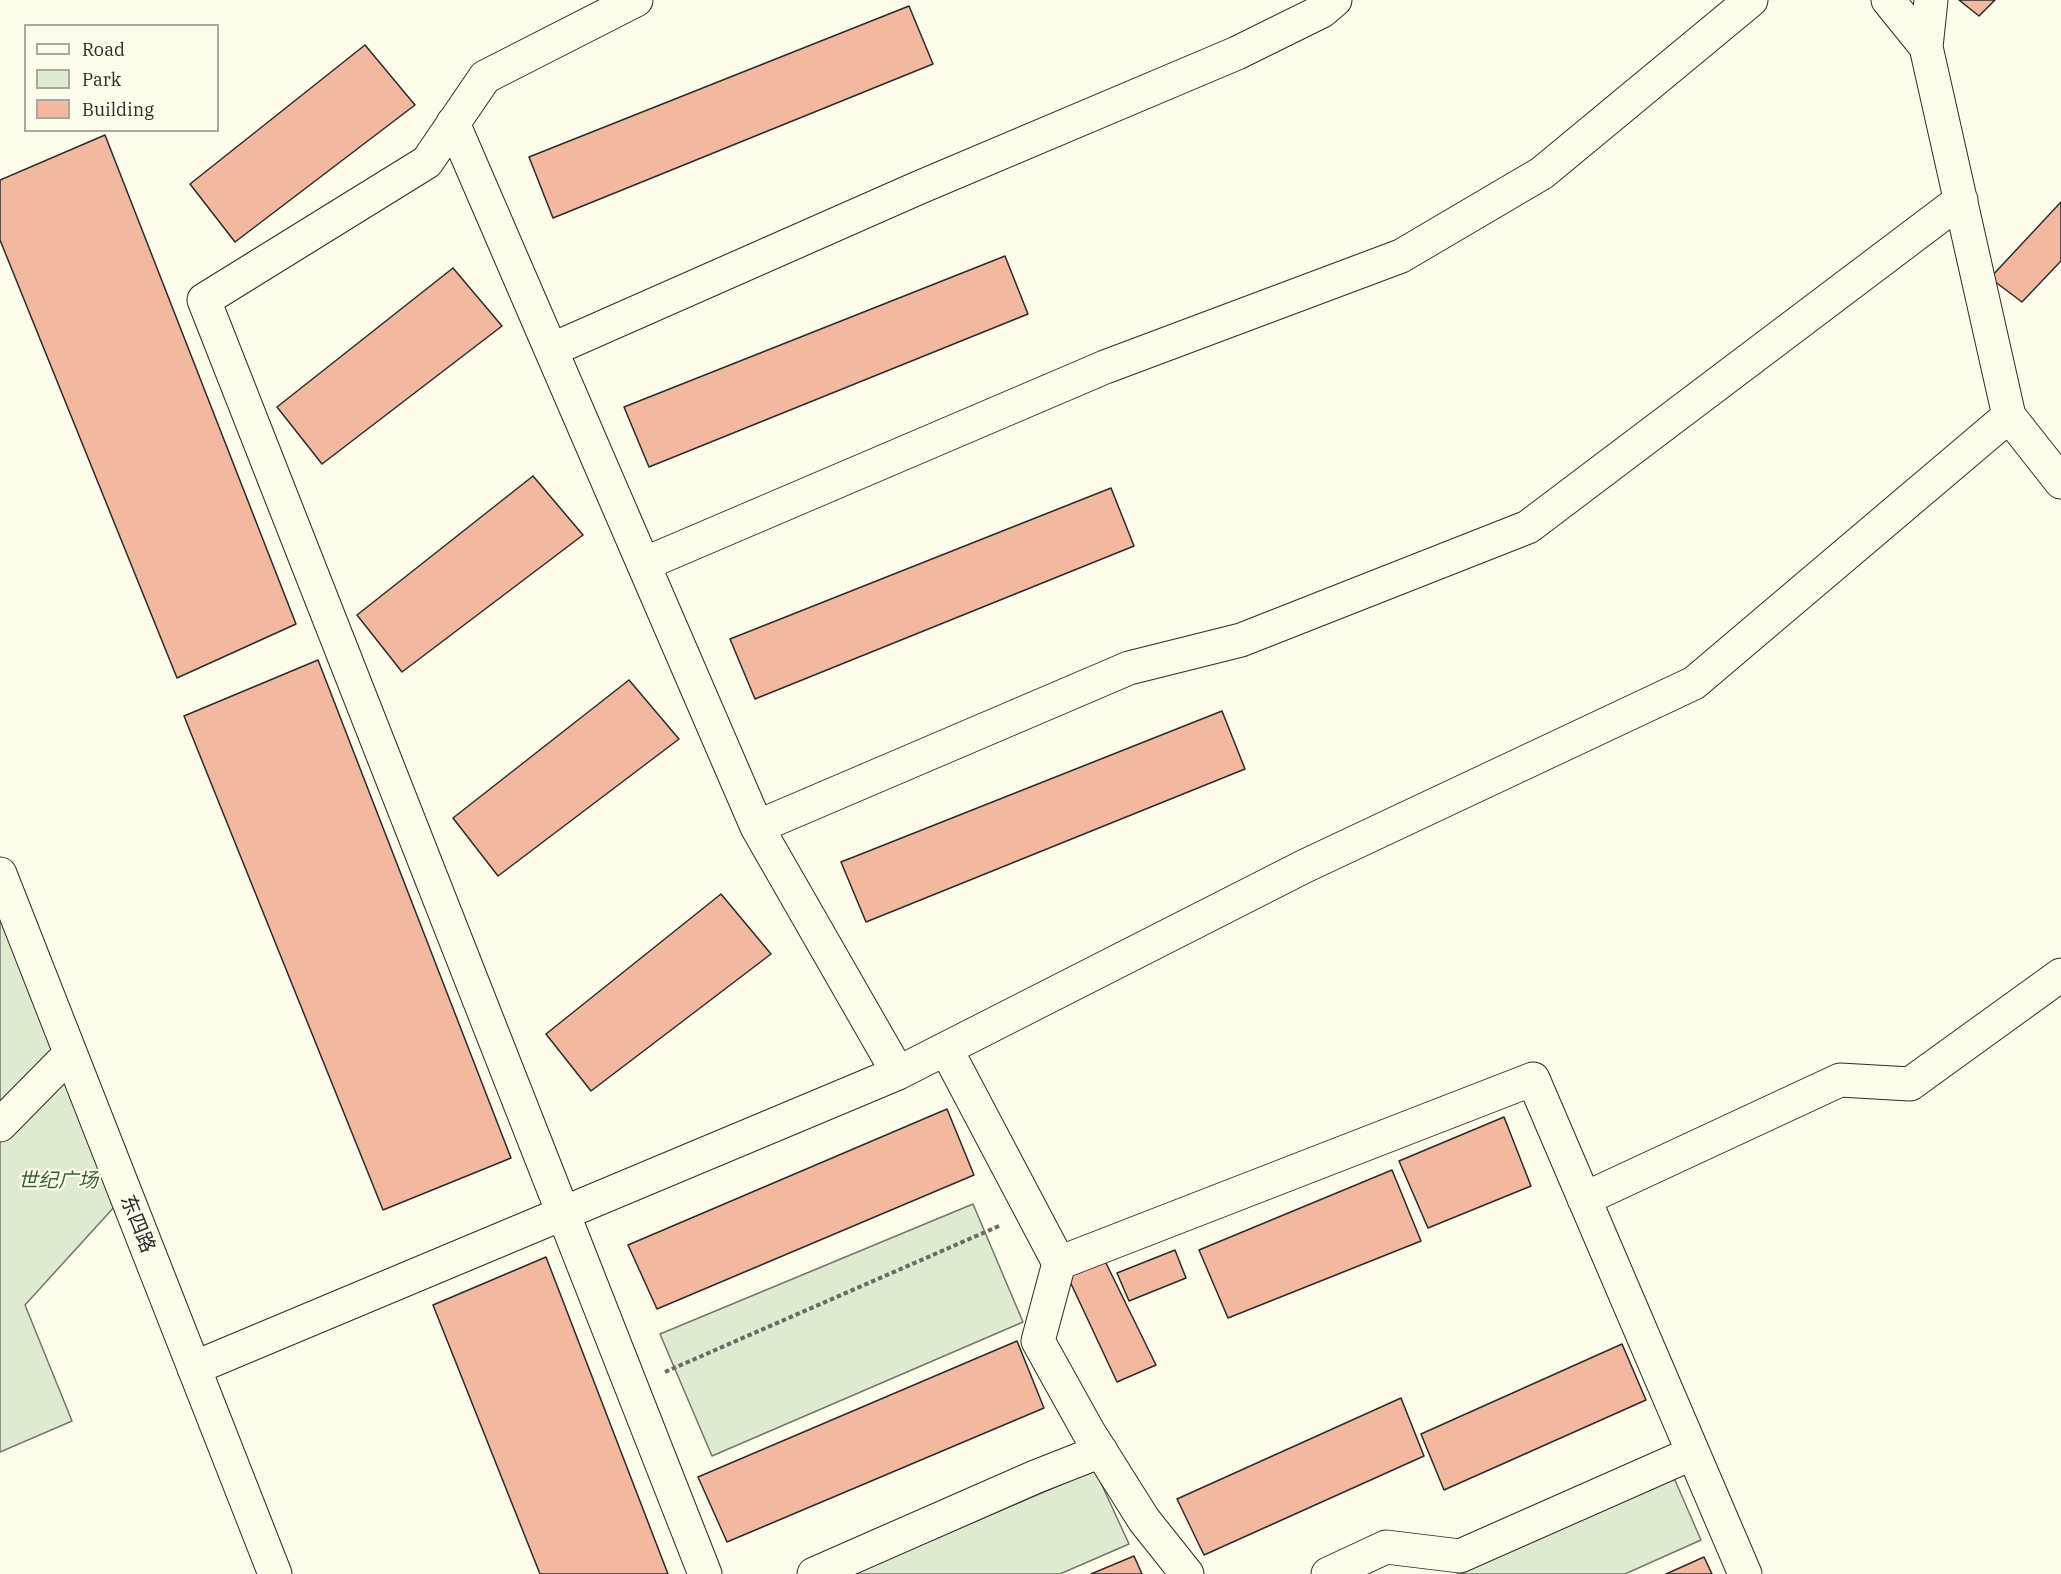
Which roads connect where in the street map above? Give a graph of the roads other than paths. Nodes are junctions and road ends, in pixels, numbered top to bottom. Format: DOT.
graph roads {
  1 [pos="636,0"];
  2 [pos="1335,0"];
  3 [pos="1750,0"];
  4 [pos="1888,0"];
  5 [pos="1931,0"];
  6 [pos="1926,47"];
  7 [pos="453,123"];
  8 [pos="1960,200"];
  9 [pos="551,350"];
  10 [pos="2009,416"];
  11 [pos="2061,482"];
  12 [pos="644,564"];
  13 [pos="757,827"];
  14 [pos="0,874"];
  15 [pos="2061,975"];
  16 [pos="946,1049"];
  17 [pos="70,1054"];
  18 [pos="898,1073"];
  19 [pos="0,1125"];
  20 [pos="1584,1199"];
  21 [pos="563,1214"];
  22 [pos="1059,1263"];
  23 [pos="194,1368"];
  24 [pos="1101,1451"];
  25 [pos="1693,1453"];
  26 [pos="275,1574"];
  27 [pos="705,1574"];
  28 [pos="814,1574"];
  29 [pos="1187,1574"];
  30 [pos="1328,1574"];
  31 [pos="1745,1574"];
  1 -- 7 [label="street"];
  2 -- 9 [label="street"];
  3 -- 12 [label="street"];
  4 -- 6 [label="street"];
  5 -- 6 [label="street"];
  6 -- 8 [label="street"];
  7 -- 9 [label="street"];
  7 -- 21 [label="street"];
  8 -- 10 [label="street"];
  8 -- 13 [label="street"];
  9 -- 12 [label="street"];
  10 -- 11 [label="street"];
  10 -- 16 [label="street"];
  12 -- 13 [label="street"];
  13 -- 18 [label="street"];
  14 -- 17 [label="street, 东四路"];
  15 -- 20 [label="street"];
  16 -- 18 [label="street"];
  16 -- 22 [label="street"];
  17 -- 19 [label="street"];
  17 -- 23 [label="street, 东四路"];
  18 -- 21 [label="street"];
  20 -- 22 [label="street"];
  20 -- 25 [label="street"];
  21 -- 23 [label="street"];
  21 -- 27 [label="street"];
  22 -- 24 [label="street"];
  23 -- 26 [label="street, 东四路"];
  24 -- 28 [label="street"];
  24 -- 29 [label="street"];
  25 -- 30 [label="street"];
  25 -- 31 [label="street"];
}
